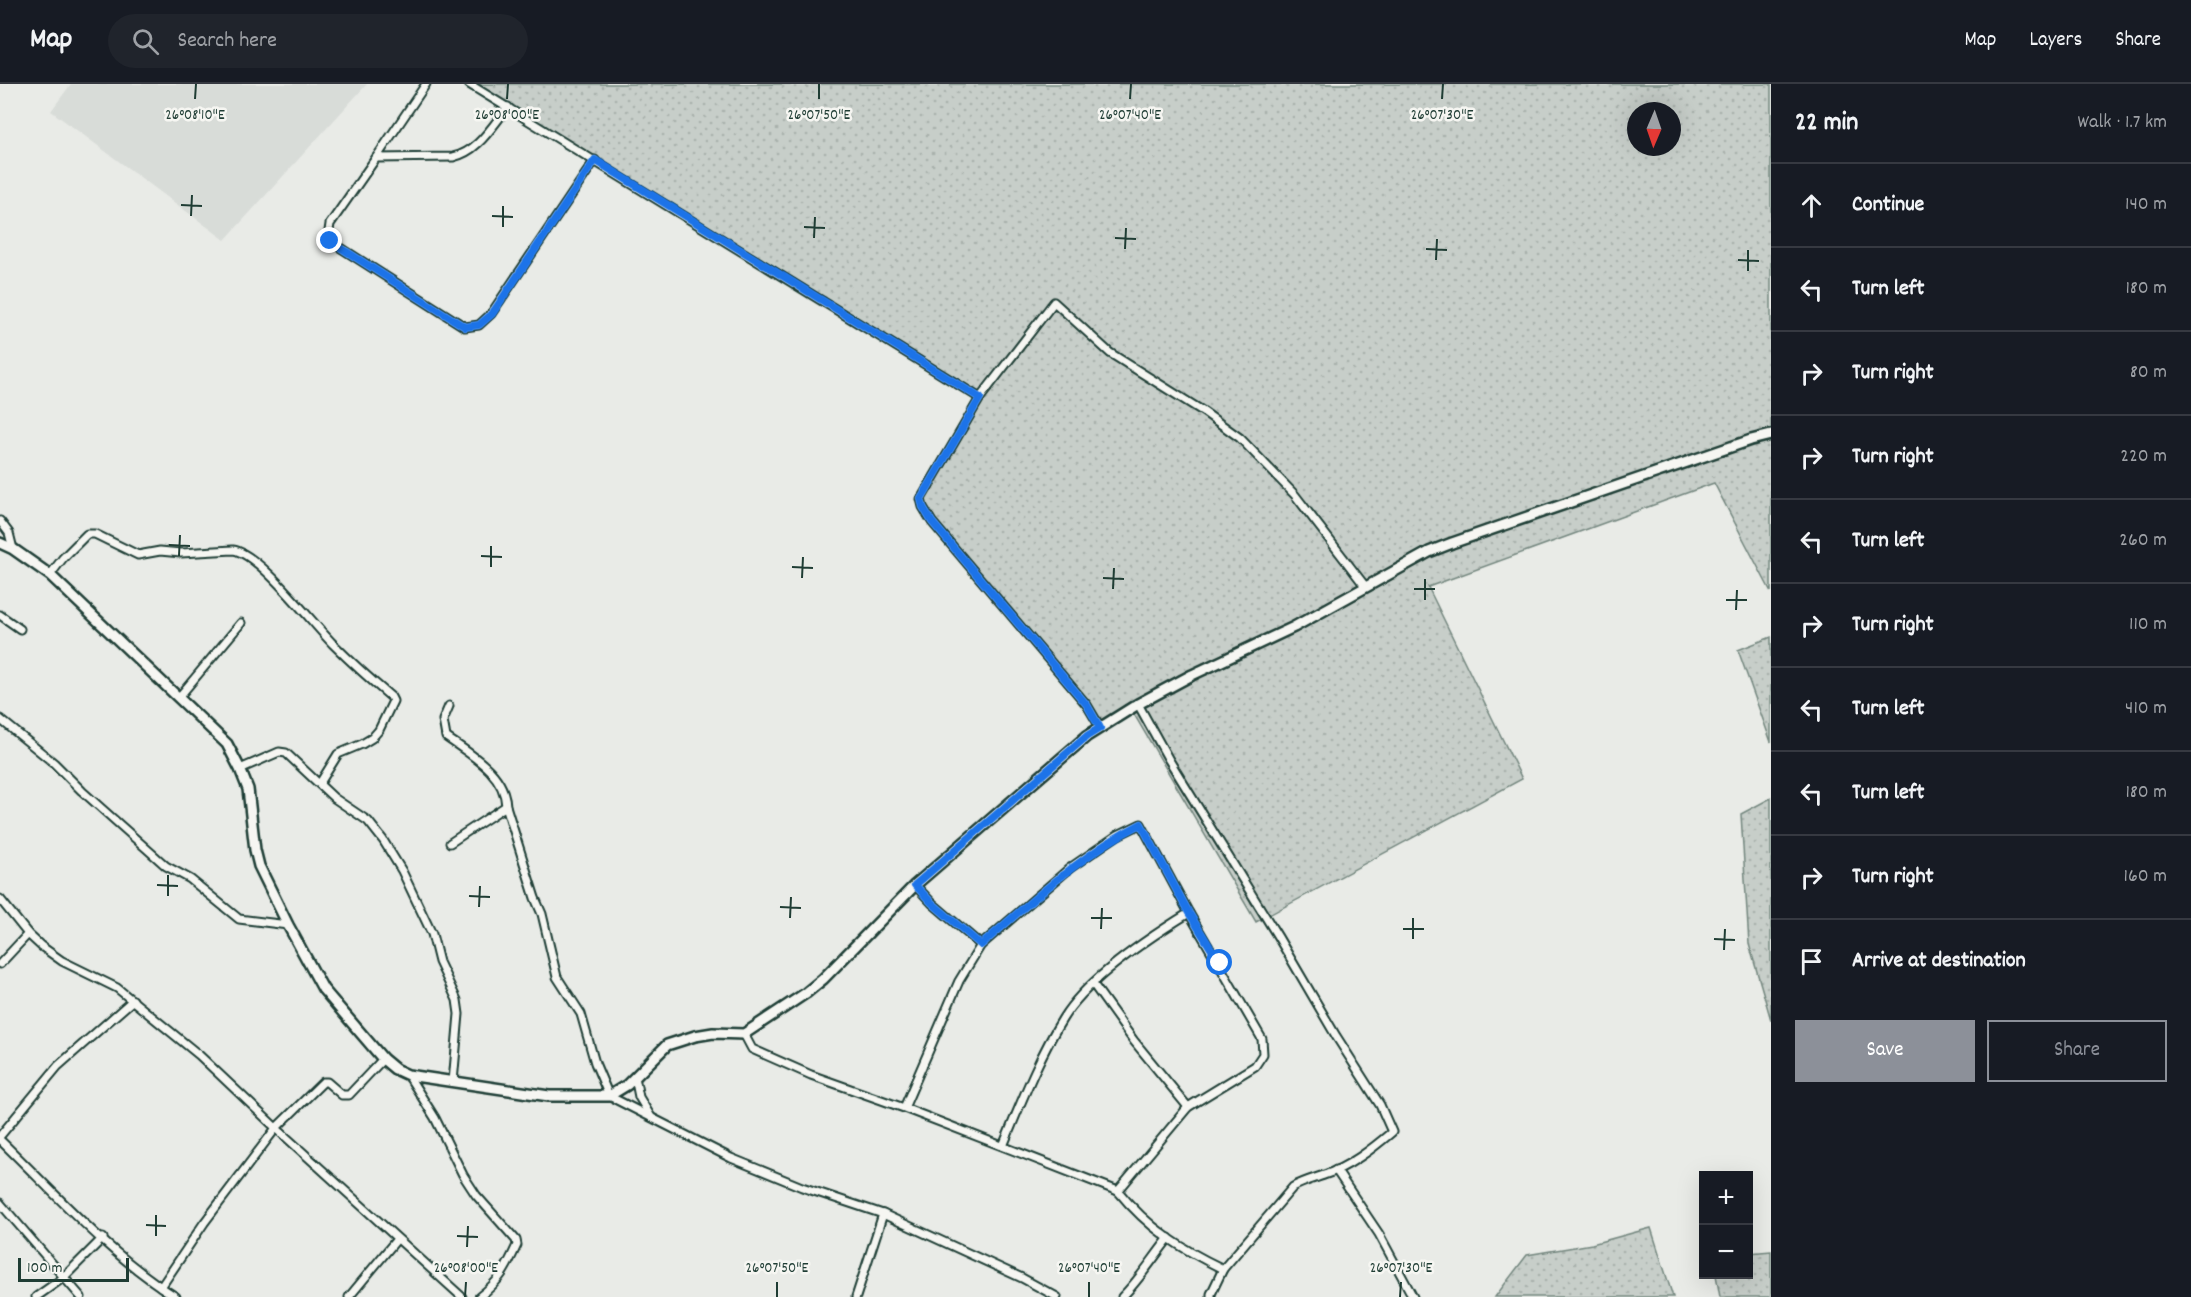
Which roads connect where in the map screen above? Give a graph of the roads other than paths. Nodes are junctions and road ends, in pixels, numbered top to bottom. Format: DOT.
graph roads {
  1 [pos="426,84"];
  2 [pos="470,84"];
  3 [pos="508,107"];
  4 [pos="376,159"];
  5 [pos="595,160"];
  6 [pos="980,398"];
  7 [pos="1771,435"];
  8 [pos="0,521"];
  9 [pos="0,543"];
  10 [pos="13,549"];
  11 [pos="50,575"];
  12 [pos="1365,586"];
  13 [pos="0,615"];
  14 [pos="241,624"];
  15 [pos="20,629"];
  16 [pos="179,697"];
  17 [pos="1138,704"];
  18 [pos="449,706"];
  19 [pos="0,719"];
  20 [pos="1100,728"];
  21 [pos="240,769"];
  22 [pos="320,783"];
  23 [pos="506,806"];
  24 [pos="450,843"];
  25 [pos="915,885"];
  26 [pos="0,899"];
  27 [pos="1189,913"];
  28 [pos="288,924"];
  29 [pos="28,934"];
  30 [pos="981,945"];
  31 [pos="0,964"];
  32 [pos="1093,984"];
  33 [pos="133,1000"];
  34 [pos="744,1034"];
  35 [pos="383,1059"];
  36 [pos="408,1075"];
  37 [pos="635,1077"];
  38 [pos="453,1082"];
  39 [pos="609,1096"];
  40 [pos="1188,1107"];
  41 [pos="904,1108"];
  42 [pos="653,1120"];
  43 [pos="276,1128"];
  44 [pos="0,1138"];
  45 [pos="1003,1146"];
  46 [pos="1336,1170"];
  47 [pos="1118,1191"];
  48 [pos="0,1203"];
  49 [pos="883,1214"];
  50 [pos="1168,1238"];
  51 [pos="103,1239"];
  52 [pos="397,1239"];
  53 [pos="1223,1269"];
  54 [pos="63,1278"];
  55 [pos="161,1287"];
  56 [pos="1047,1295"];
  57 [pos="172,1296"];
  58 [pos="36,1297"];
  59 [pos="81,1297"];
  60 [pos="349,1297"];
  61 [pos="462,1297"];
  62 [pos="479,1297"];
  63 [pos="856,1297"];
  64 [pos="1057,1297"];
  65 [pos="1122,1297"];
  66 [pos="1211,1297"];
  67 [pos="1413,1297"];
  1 -- 4 [label="street"];
  2 -- 3 [label="street"];
  3 -- 4 [label="street"];
  3 -- 5 [label="street"];
  4 -- 5 [label="street"];
  5 -- 6 [label="street"];
  6 -- 12 [label="street"];
  6 -- 20 [label="street"];
  7 -- 12 [label="street"];
  8 -- 10 [label="street"];
  9 -- 10 [label="street"];
  10 -- 11 [label="street"];
  11 -- 16 [label="street"];
  11 -- 22 [label="street"];
  12 -- 17 [label="street"];
  13 -- 15 [label="street"];
  14 -- 16 [label="street"];
  16 -- 21 [label="street"];
  17 -- 20 [label="street"];
  17 -- 46 [label="street"];
  18 -- 23 [label="street"];
  19 -- 28 [label="street"];
  20 -- 25 [label="street"];
  21 -- 22 [label="street"];
  21 -- 28 [label="street"];
  22 -- 38 [label="street"];
  23 -- 24 [label="street"];
  23 -- 39 [label="street"];
  25 -- 30 [label="street"];
  25 -- 34 [label="street"];
  26 -- 29 [label="street"];
  27 -- 30 [label="street"];
  27 -- 32 [label="street"];
  27 -- 40 [label="street"];
  28 -- 35 [label="street"];
  29 -- 31 [label="street"];
  29 -- 33 [label="street"];
  30 -- 41 [label="street"];
  32 -- 40 [label="street"];
  32 -- 45 [label="street"];
  33 -- 43 [label="street"];
  33 -- 44 [label="street"];
  34 -- 37 [label="street"];
  34 -- 41 [label="street"];
  35 -- 36 [label="street"];
  35 -- 43 [label="street"];
  36 -- 38 [label="street"];
  36 -- 62 [label="street"];
  37 -- 39 [label="street"];
  37 -- 42 [label="street"];
  38 -- 39 [label="street"];
  39 -- 42 [label="street"];
  40 -- 47 [label="street"];
  41 -- 45 [label="street"];
  42 -- 49 [label="street"];
  43 -- 52 [label="street"];
  43 -- 55 [label="street"];
  44 -- 51 [label="street"];
  45 -- 47 [label="street"];
  46 -- 53 [label="street"];
  46 -- 67 [label="street"];
  47 -- 50 [label="street"];
  48 -- 54 [label="street"];
  49 -- 56 [label="street"];
  49 -- 63 [label="street"];
  50 -- 53 [label="street"];
  50 -- 65 [label="street"];
  51 -- 54 [label="street"];
  51 -- 55 [label="street"];
  52 -- 60 [label="street"];
  52 -- 61 [label="street"];
  53 -- 66 [label="street"];
  54 -- 58 [label="street"];
  54 -- 59 [label="street"];
  55 -- 57 [label="street"];
  56 -- 64 [label="street"];
}
